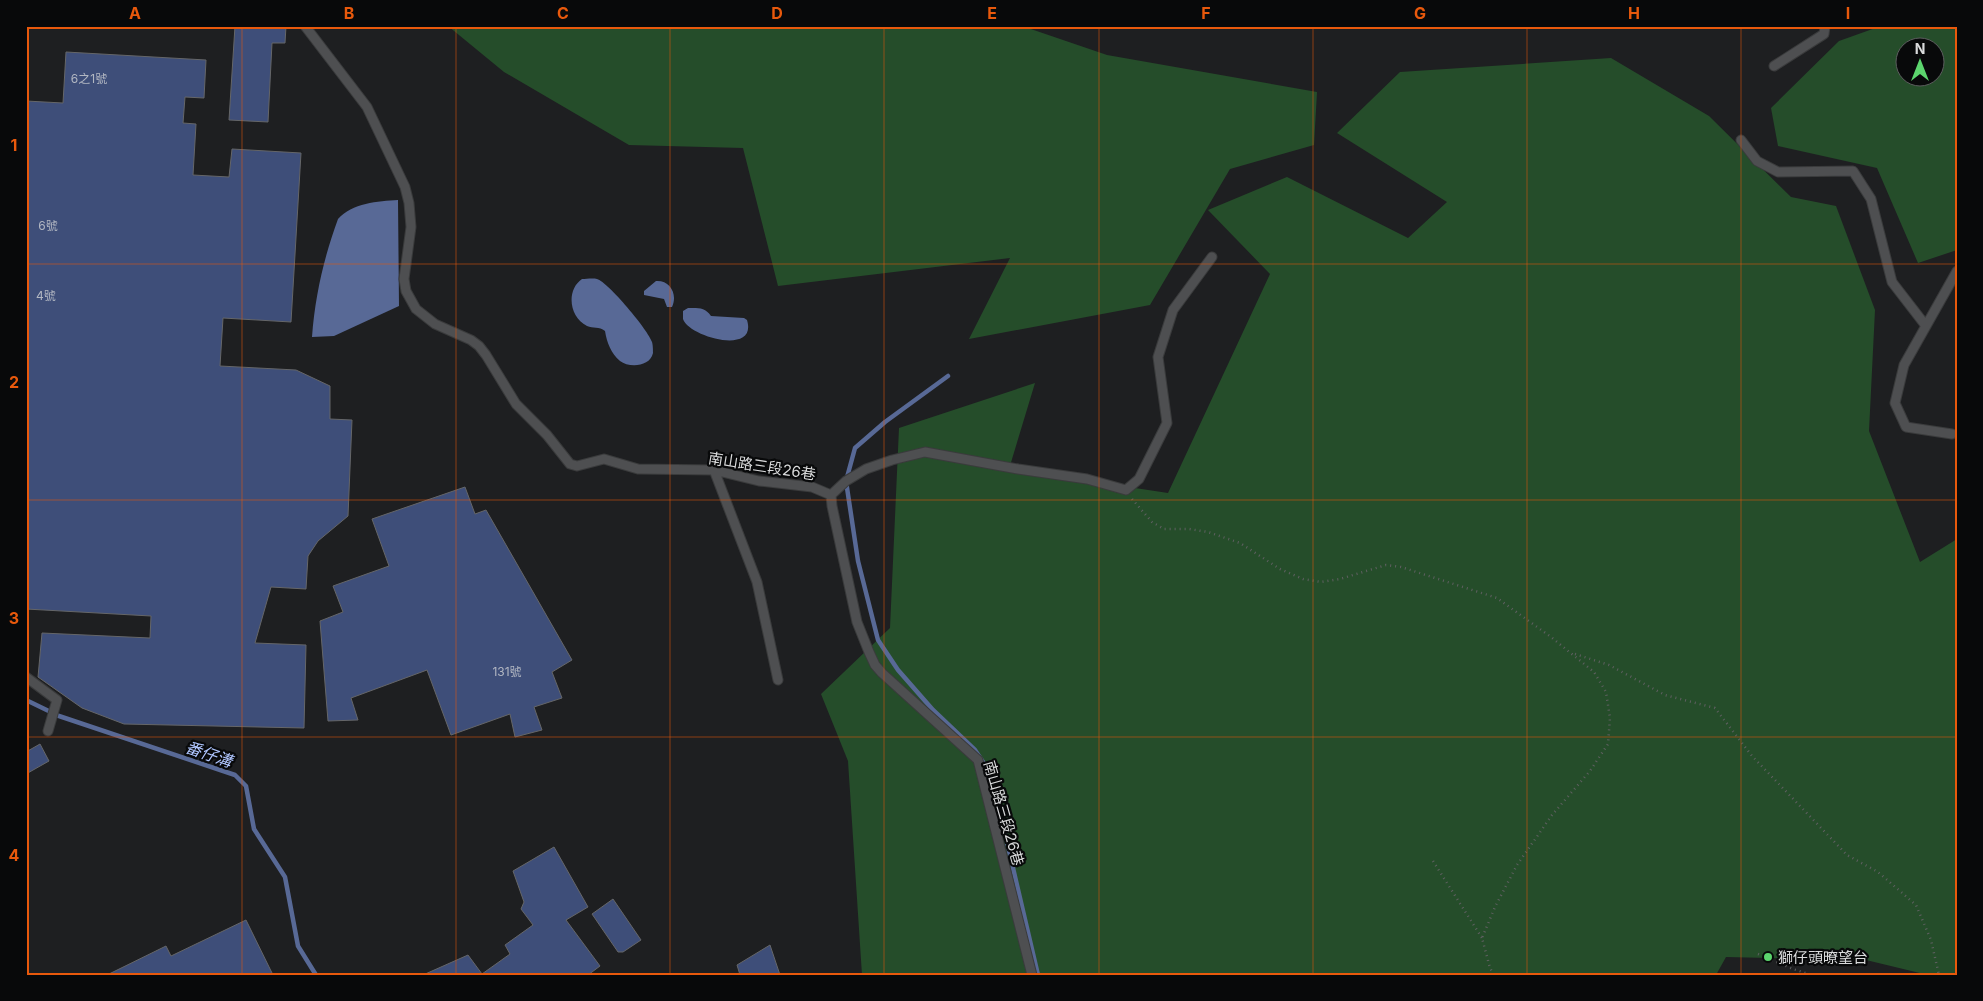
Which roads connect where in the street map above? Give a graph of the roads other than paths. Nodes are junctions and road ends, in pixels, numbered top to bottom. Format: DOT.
graph roads {
  1 [pos="305,26"];
  2 [pos="1825,26"];
  3 [pos="1774,66"];
  4 [pos="1741,140"];
  5 [pos="1212,257"];
  6 [pos="1957,271"];
  7 [pos="1926,326"];
  8 [pos="1952,434"];
  9 [pos="714,470"];
  10 [pos="831,495"];
  11 [pos="26,677"];
  12 [pos="778,680"];
  13 [pos="48,731"];
  14 [pos="1032,975"];
  1 -- 9 [label="lane, 南山路三段26巷"];
  2 -- 3 [label="lane"];
  4 -- 7 [label="lane"];
  5 -- 10 [label="lane, 南山路三段26巷"];
  6 -- 7 [label="lane"];
  7 -- 8 [label="lane"];
  9 -- 10 [label="lane, 南山路三段26巷"];
  9 -- 12 [label="lane"];
  10 -- 14 [label="lane, 南山路三段26巷"];
  11 -- 13 [label="lane"];
}
